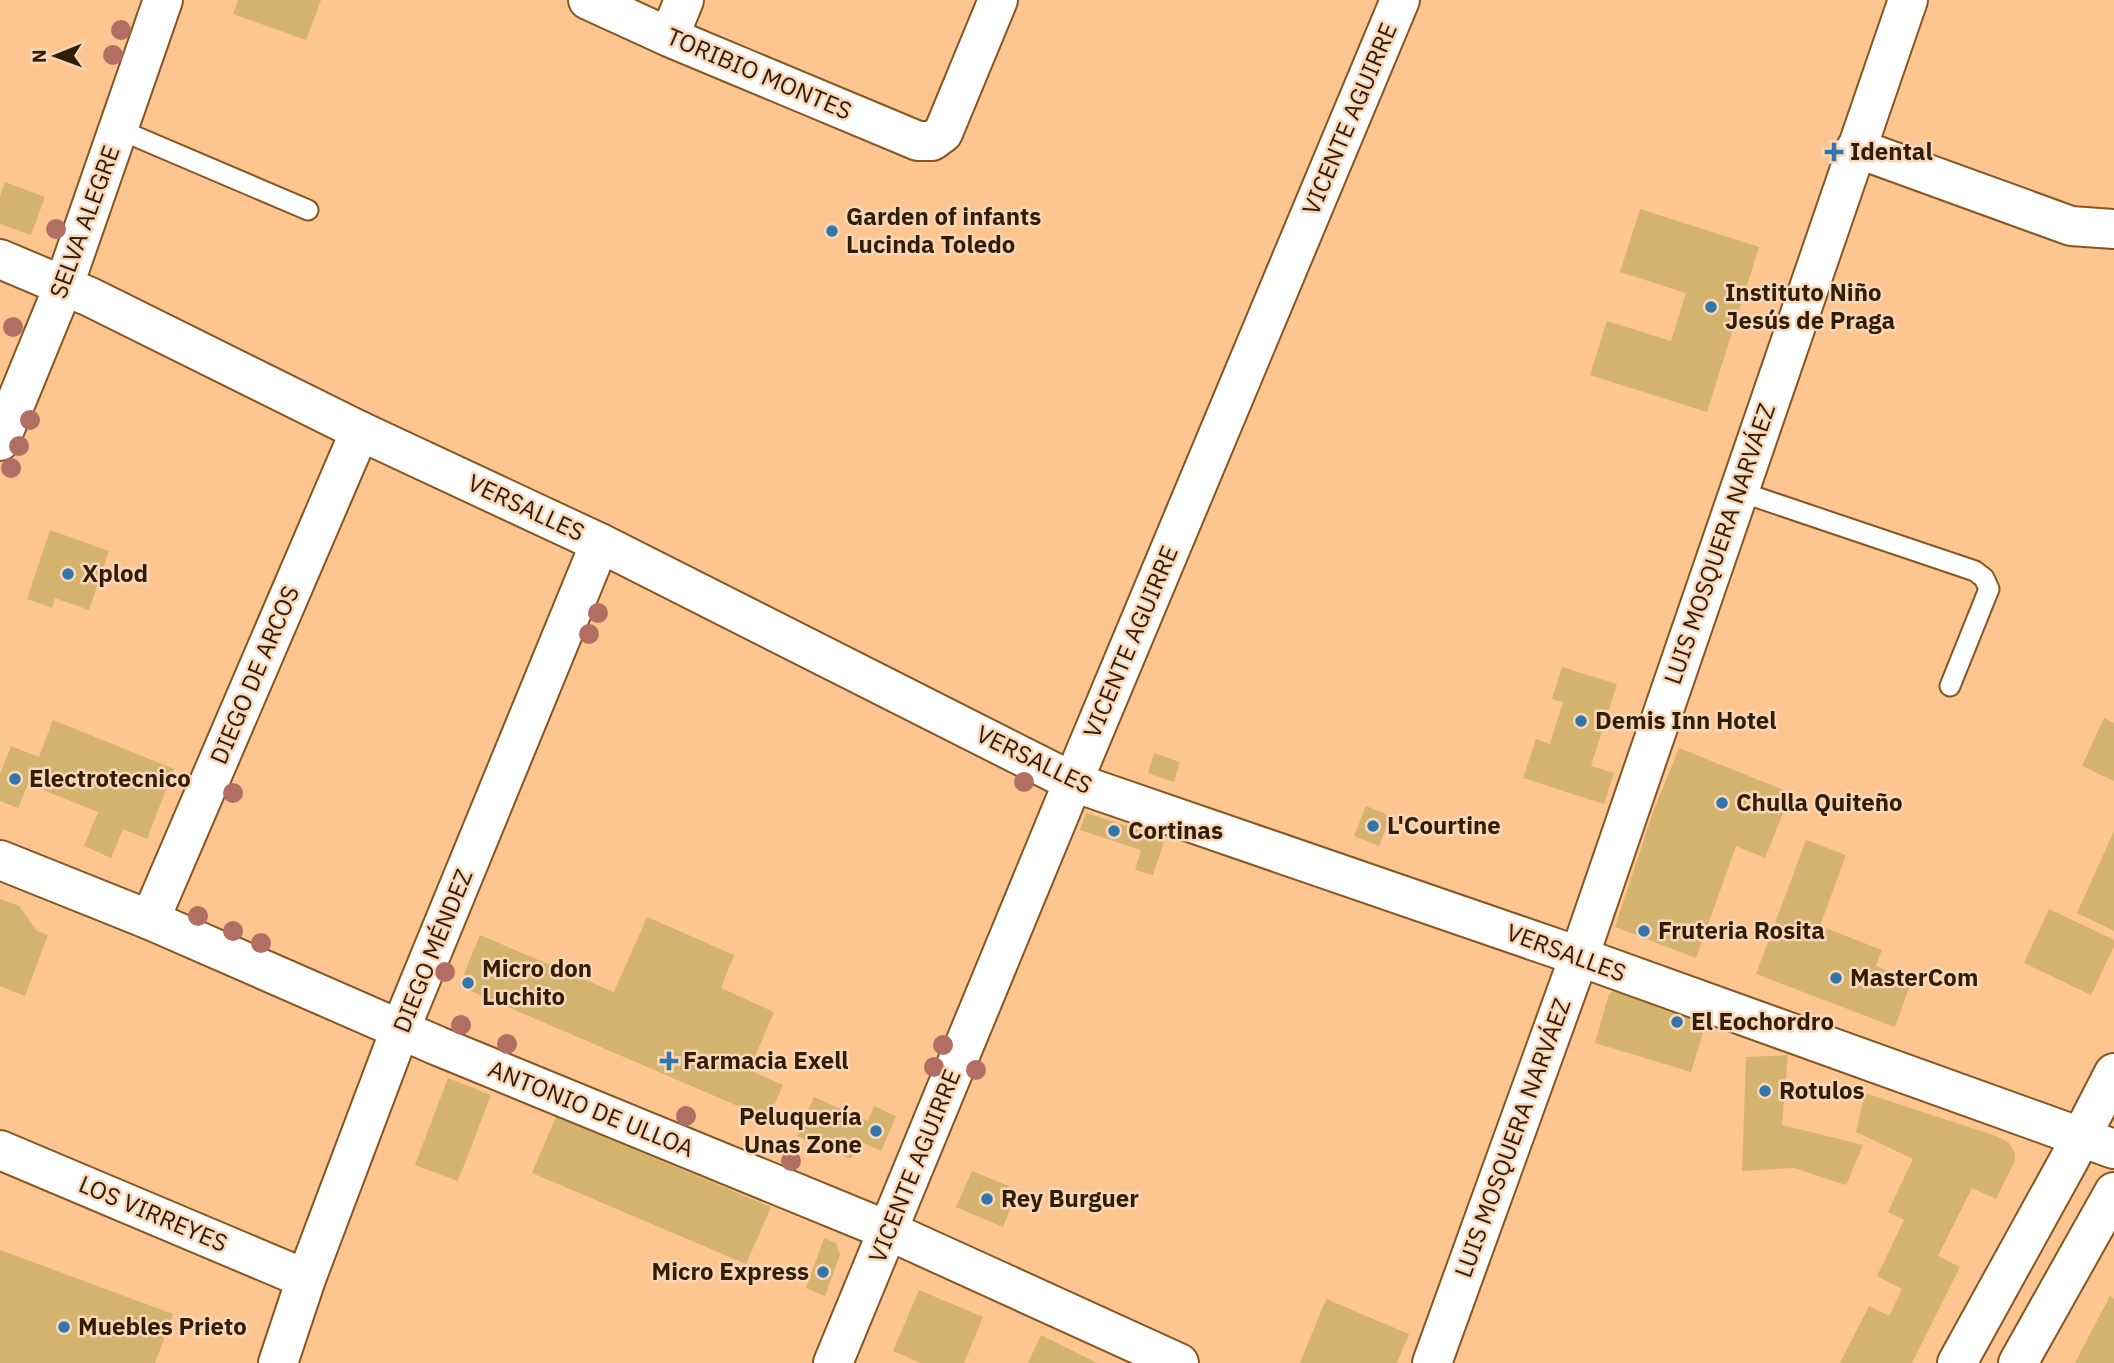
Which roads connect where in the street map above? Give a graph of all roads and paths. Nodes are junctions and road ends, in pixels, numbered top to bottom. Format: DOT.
graph roads {
  1 [pos="163,0"];
  2 [pos="588,0"];
  3 [pos="684,0"];
  4 [pos="998,0"];
  5 [pos="1400,0"];
  6 [pos="1908,0"];
  7 [pos="669,37"];
  8 [pos="118,129"];
  9 [pos="1856,148"];
  10 [pos="308,210"];
  11 [pos="2114,229"];
  12 [pos="0,259"];
  13 [pos="64,285"];
  14 [pos="360,431"];
  15 [pos="0,441"];
  16 [pos="1738,491"];
  17 [pos="600,543"];
  18 [pos="1950,686"];
  19 [pos="1073,782"];
  20 [pos="0,860"];
  21 [pos="150,920"];
  22 [pos="1579,957"];
  23 [pos="400,1030"];
  24 [pos="2114,1073"];
  25 [pos="2098,1143"];
  26 [pos="0,1150"];
  27 [pos="2114,1192"];
  28 [pos="889,1231"];
  29 [pos="306,1279"];
  30 [pos="278,1363"];
  31 [pos="833,1363"];
  32 [pos="1179,1363"];
  33 [pos="1432,1363"];
  34 [pos="1957,1363"];
  35 [pos="2018,1363"];
  1 -- 8 [label="street, SELVA ALEGRE"];
  2 -- 7 [label="street, TORIBIO MONTES"];
  3 -- 7 [label="street"];
  4 -- 7 [label="street, TORIBIO MONTES"];
  5 -- 19 [label="street, VICENTE AGUIRRE"];
  6 -- 9 [label="street, LUIS MOSQUERA NARVÁEZ"];
  8 -- 10 [label="lane"];
  8 -- 13 [label="street, SELVA ALEGRE"];
  9 -- 11 [label="street"];
  9 -- 16 [label="street, LUIS MOSQUERA NARVÁEZ"];
  12 -- 13 [label="street, VERSALLES"];
  13 -- 14 [label="street, VERSALLES"];
  13 -- 15 [label="street, SELVA ALEGRE"];
  14 -- 17 [label="street, VERSALLES"];
  14 -- 21 [label="street, DIEGO DE ARCOS"];
  16 -- 18 [label="lane"];
  16 -- 22 [label="street, LUIS MOSQUERA NARVÁEZ"];
  17 -- 19 [label="street, VERSALLES"];
  17 -- 23 [label="street, DIEGO MÉNDEZ"];
  19 -- 22 [label="street, VERSALLES"];
  19 -- 28 [label="street, VICENTE AGUIRRE"];
  20 -- 21 [label="street, ANTONIO DE ULLOA"];
  21 -- 23 [label="street, ANTONIO DE ULLOA"];
  22 -- 25 [label="street, VERSALLES"];
  22 -- 33 [label="street, LUIS MOSQUERA NARVÁEZ"];
  23 -- 28 [label="street, ANTONIO DE ULLOA"];
  23 -- 29 [label="street, DIEGO MÉNDEZ"];
  24 -- 25 [label="street"];
  25 -- 34 [label="street"];
  26 -- 29 [label="street, LOS VIRREYES"];
  27 -- 35 [label="street"];
  28 -- 31 [label="street, VICENTE AGUIRRE"];
  28 -- 32 [label="street, ANTONIO DE ULLOA"];
  29 -- 30 [label="street, DIEGO MÉNDEZ"];
}
